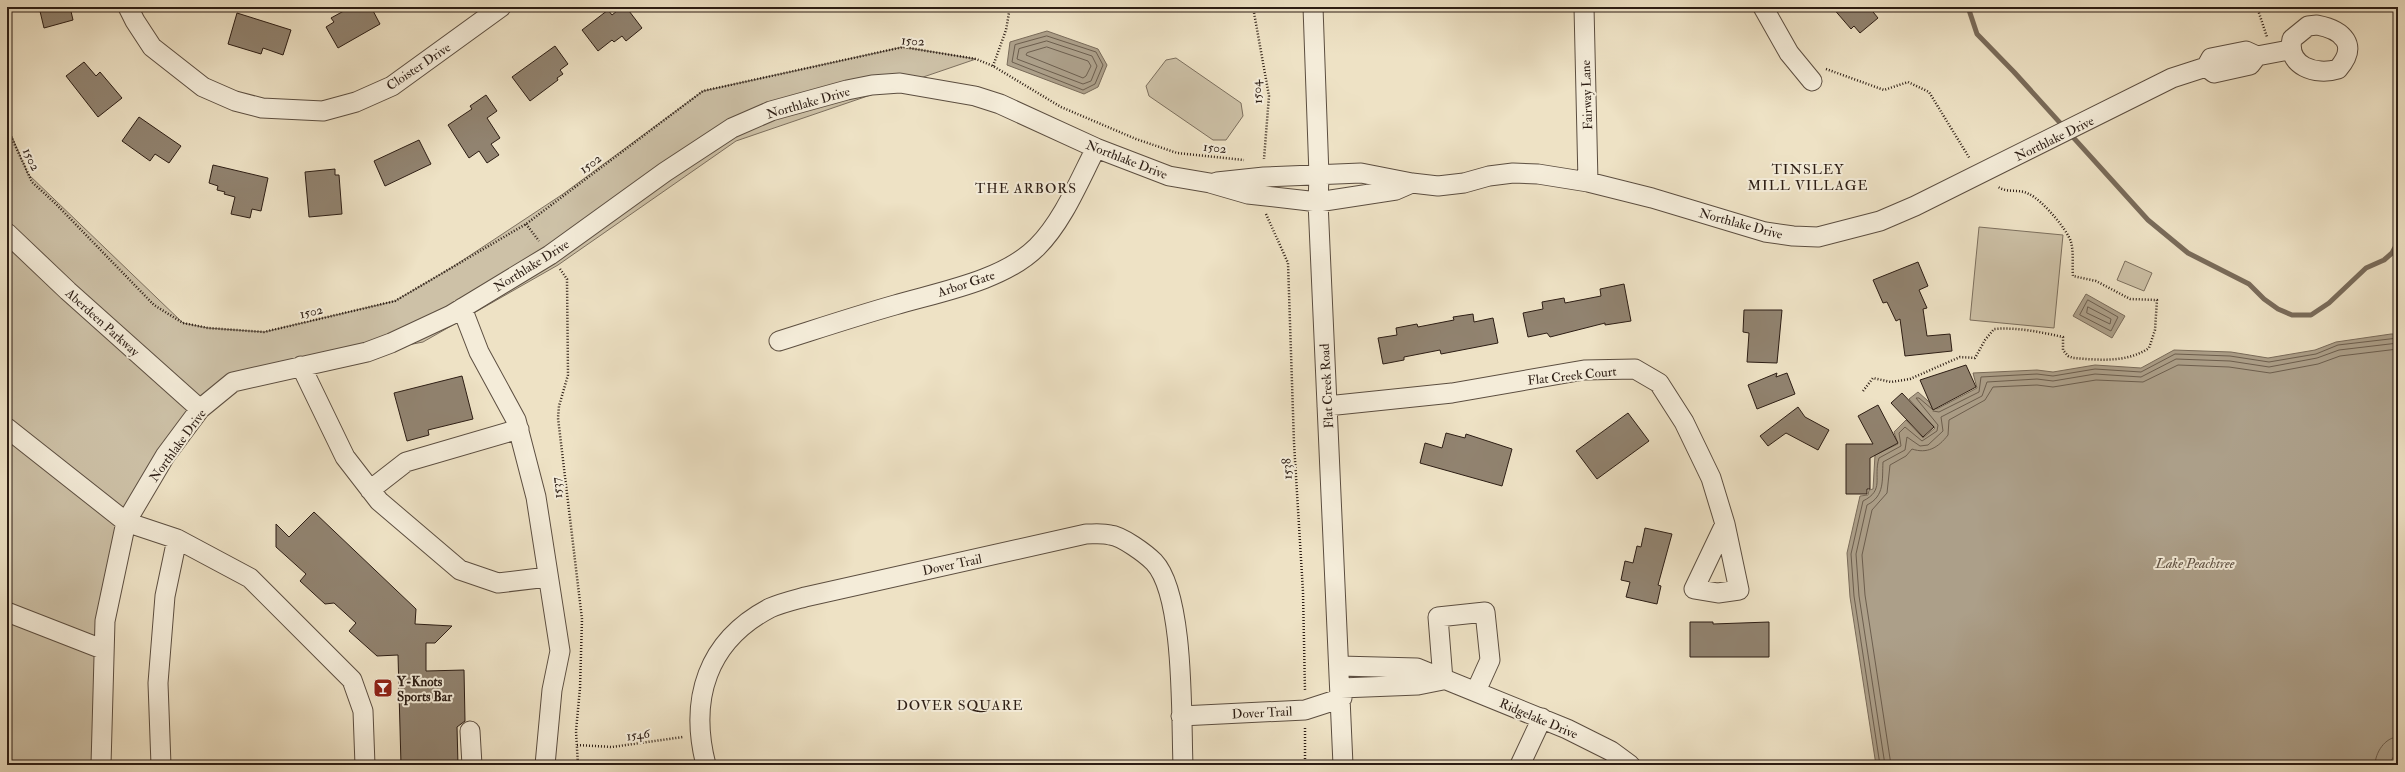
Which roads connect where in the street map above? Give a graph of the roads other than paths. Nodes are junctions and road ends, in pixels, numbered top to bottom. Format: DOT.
graph roads {
  1 [pos="128,7"];
  2 [pos="501,7"];
  3 [pos="1313,7"];
  4 [pos="1584,7"];
  5 [pos="1763,7"];
  6 [pos="2273,53"];
  7 [pos="1818,75"];
  8 [pos="1096,148"];
  9 [pos="1319,176"];
  10 [pos="1588,182"];
  11 [pos="1210,183"];
  12 [pos="1412,183"];
  13 [pos="1318,202"];
  14 [pos="7,233"];
  15 [pos="462,308"];
  16 [pos="779,341"];
  17 [pos="301,366"];
  18 [pos="1327,406"];
  19 [pos="200,409"];
  20 [pos="7,428"];
  21 [pos="519,429"];
  22 [pos="370,490"];
  23 [pos="126,522"];
  24 [pos="1725,524"];
  25 [pos="178,539"];
  26 [pos="548,577"];
  27 [pos="7,612"];
  28 [pos="102,649"];
  29 [pos="1340,666"];
  30 [pos="1443,680"];
  31 [pos="1476,691"];
  32 [pos="1342,693"];
  33 [pos="1181,716"];
  34 [pos="1542,718"];
  35 [pos="470,731"];
  36 [pos="101,765"];
  37 [pos="161,765"];
  38 [pos="365,765"];
  39 [pos="472,765"];
  40 [pos="545,765"];
  41 [pos="706,765"];
  42 [pos="1183,765"];
  43 [pos="1344,765"];
  44 [pos="1520,765"];
  45 [pos="1630,765"];
  1 -- 2 [label="street, Cloister Drive"];
  3 -- 9 [label="street, Flat Creek Road"];
  4 -- 10 [label="street, Fairway Lane"];
  5 -- 7 [label="street"];
  6 -- 10 [label="street, Northlake Drive"];
  8 -- 11 [label="street, Northlake Drive"];
  8 -- 15 [label="street, Northlake Drive"];
  8 -- 16 [label="street, Arbor Gate"];
  9 -- 11 [label="street, Northlake Drive"];
  9 -- 12 [label="street, Northlake Drive"];
  9 -- 13 [label="street, Flat Creek Road"];
  10 -- 12 [label="street, Northlake Drive"];
  11 -- 13 [label="street, Northlake Drive"];
  12 -- 13 [label="street, Northlake Drive"];
  13 -- 18 [label="street, Flat Creek Road"];
  14 -- 19 [label="street, Aberdeen Parkway"];
  15 -- 17 [label="street, Northlake Drive"];
  15 -- 21 [label="street"];
  17 -- 19 [label="street, Northlake Drive"];
  17 -- 22 [label="street"];
  18 -- 24 [label="street, Flat Creek Court"];
  18 -- 29 [label="street, Flat Creek Road"];
  19 -- 23 [label="street, Northlake Drive"];
  20 -- 23 [label="street"];
  21 -- 22 [label="street"];
  21 -- 26 [label="street"];
  22 -- 26 [label="street"];
  23 -- 25 [label="street"];
  23 -- 28 [label="street, Northlake Drive"];
  25 -- 37 [label="street"];
  25 -- 38 [label="street"];
  26 -- 40 [label="street"];
  27 -- 28 [label="street"];
  28 -- 36 [label="street, Northlake Drive"];
  29 -- 30 [label="street, Ridgelake Drive"];
  29 -- 32 [label="street, Flat Creek Road"];
  30 -- 31 [label="street, Ridgelake Drive"];
  30 -- 31 [label="street"];
  30 -- 32 [label="street, Ridgelake Drive"];
  31 -- 34 [label="street, Ridgelake Drive"];
  32 -- 33 [label="street, Dover Trail"];
  32 -- 43 [label="street, Flat Creek Road"];
  33 -- 41 [label="street, Dover Trail"];
  33 -- 42 [label="street, Dover Trail"];
  34 -- 44 [label="street"];
  34 -- 45 [label="street, Ridgelake Drive"];
  35 -- 39 [label="street"];
}
